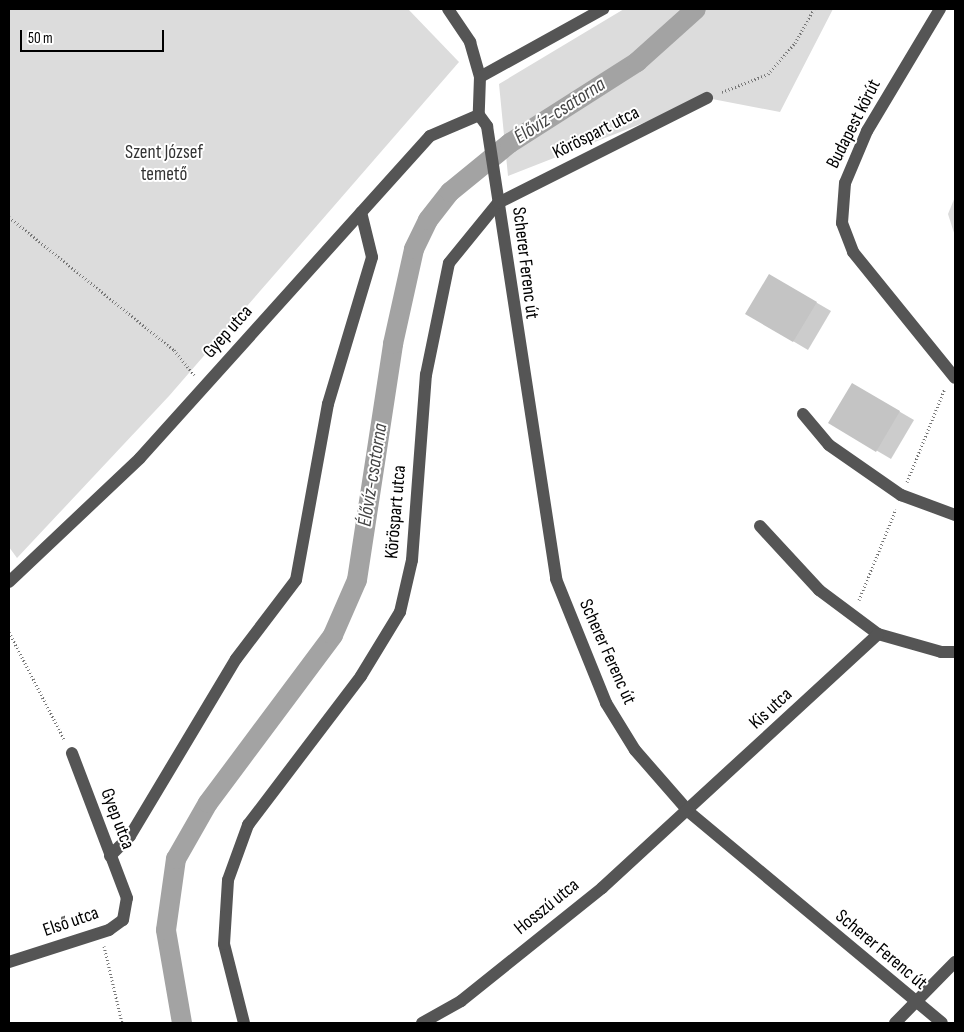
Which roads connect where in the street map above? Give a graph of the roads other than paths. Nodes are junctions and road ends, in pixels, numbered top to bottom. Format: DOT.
graph roads {
  1 [pos="448,9"];
  2 [pos="603,9"];
  3 [pos="939,9"];
  4 [pos="480,77"];
  5 [pos="707,98"];
  6 [pos="479,115"];
  7 [pos="498,203"];
  8 [pos="361,212"];
  9 [pos="955,378"];
  10 [pos="803,414"];
  11 [pos="955,515"];
  12 [pos="760,526"];
  13 [pos="9,582"];
  14 [pos="878,634"];
  15 [pos="955,652"];
  16 [pos="72,753"];
  17 [pos="689,812"];
  18 [pos="110,856"];
  19 [pos="127,898"];
  20 [pos="9,962"];
  21 [pos="955,962"];
  22 [pos="917,1005"];
  23 [pos="244,1023"];
  24 [pos="422,1023"];
  25 [pos="895,1023"];
  26 [pos="942,1023"];
  1 -- 4 [label="street"];
  2 -- 4 [label="street"];
  3 -- 9 [label="street, Budapest körút"];
  4 -- 6 [label="street"];
  5 -- 7 [label="street, Köröspart utca"];
  6 -- 7 [label="street, Scherer Ferenc út"];
  6 -- 8 [label="street, Gyep utca"];
  7 -- 17 [label="street, Scherer Ferenc út"];
  7 -- 23 [label="street, Köröspart utca"];
  8 -- 13 [label="street, Gyep utca"];
  8 -- 18 [label="street"];
  10 -- 11 [label="street"];
  12 -- 14 [label="street"];
  14 -- 15 [label="street"];
  14 -- 17 [label="street, Kis utca"];
  16 -- 18 [label="street, Gyep utca"];
  17 -- 22 [label="street, Scherer Ferenc út"];
  17 -- 24 [label="street, Hosszú utca"];
  18 -- 19 [label="street, Gyep utca"];
  19 -- 20 [label="street, Első utca"];
  21 -- 22 [label="street"];
  22 -- 25 [label="street"];
  22 -- 26 [label="street, Scherer Ferenc út"];
}
